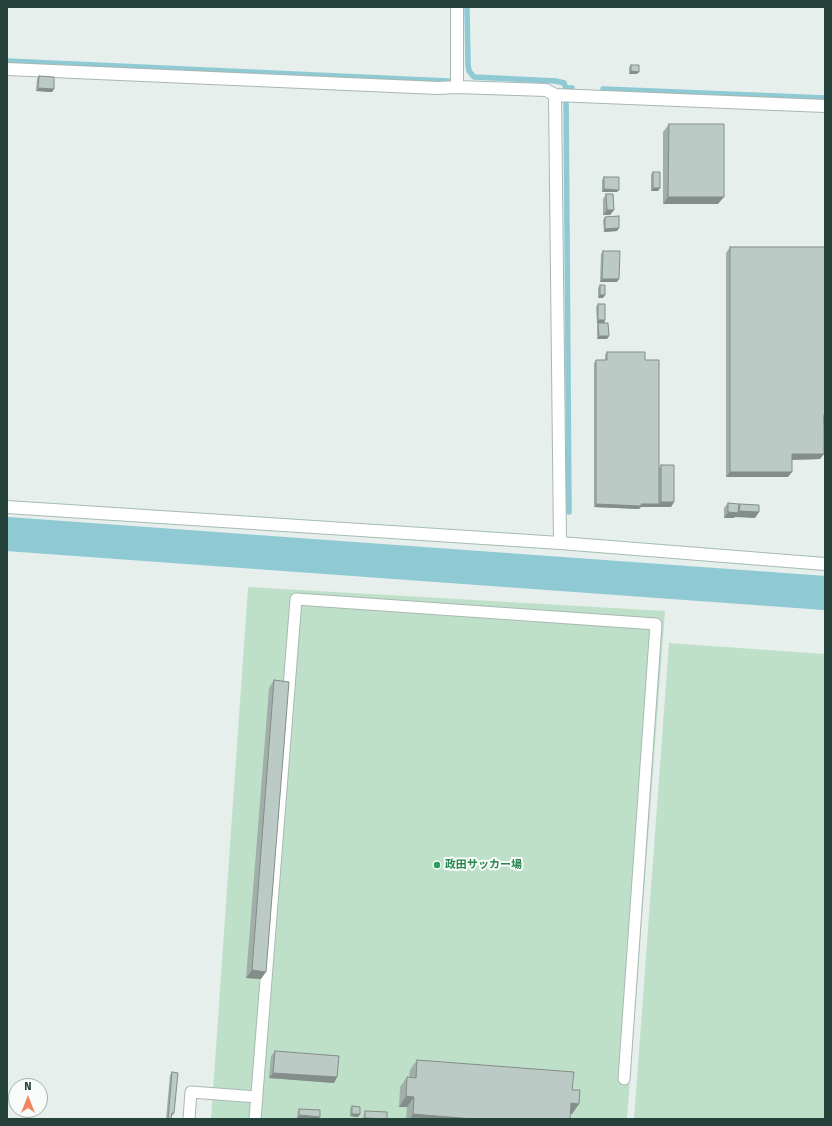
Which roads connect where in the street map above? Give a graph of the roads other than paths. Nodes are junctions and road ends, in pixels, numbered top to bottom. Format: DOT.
graph roads {
  1 [pos="457,7"];
  2 [pos="7,70"];
  3 [pos="457,87"];
  4 [pos="562,95"];
  5 [pos="825,106"];
  6 [pos="7,506"];
  7 [pos="560,543"];
  8 [pos="825,564"];
  9 [pos="624,1079"];
  10 [pos="257,1097"];
  11 [pos="188,1119"];
  12 [pos="255,1119"];
  1 -- 3 [label="street"];
  2 -- 3 [label="street"];
  3 -- 4 [label="street"];
  4 -- 5 [label="street"];
  4 -- 7 [label="street"];
  6 -- 7 [label="street"];
  7 -- 8 [label="street"];
  9 -- 10 [label="lane"];
  10 -- 11 [label="lane"];
  10 -- 12 [label="lane"];
}
